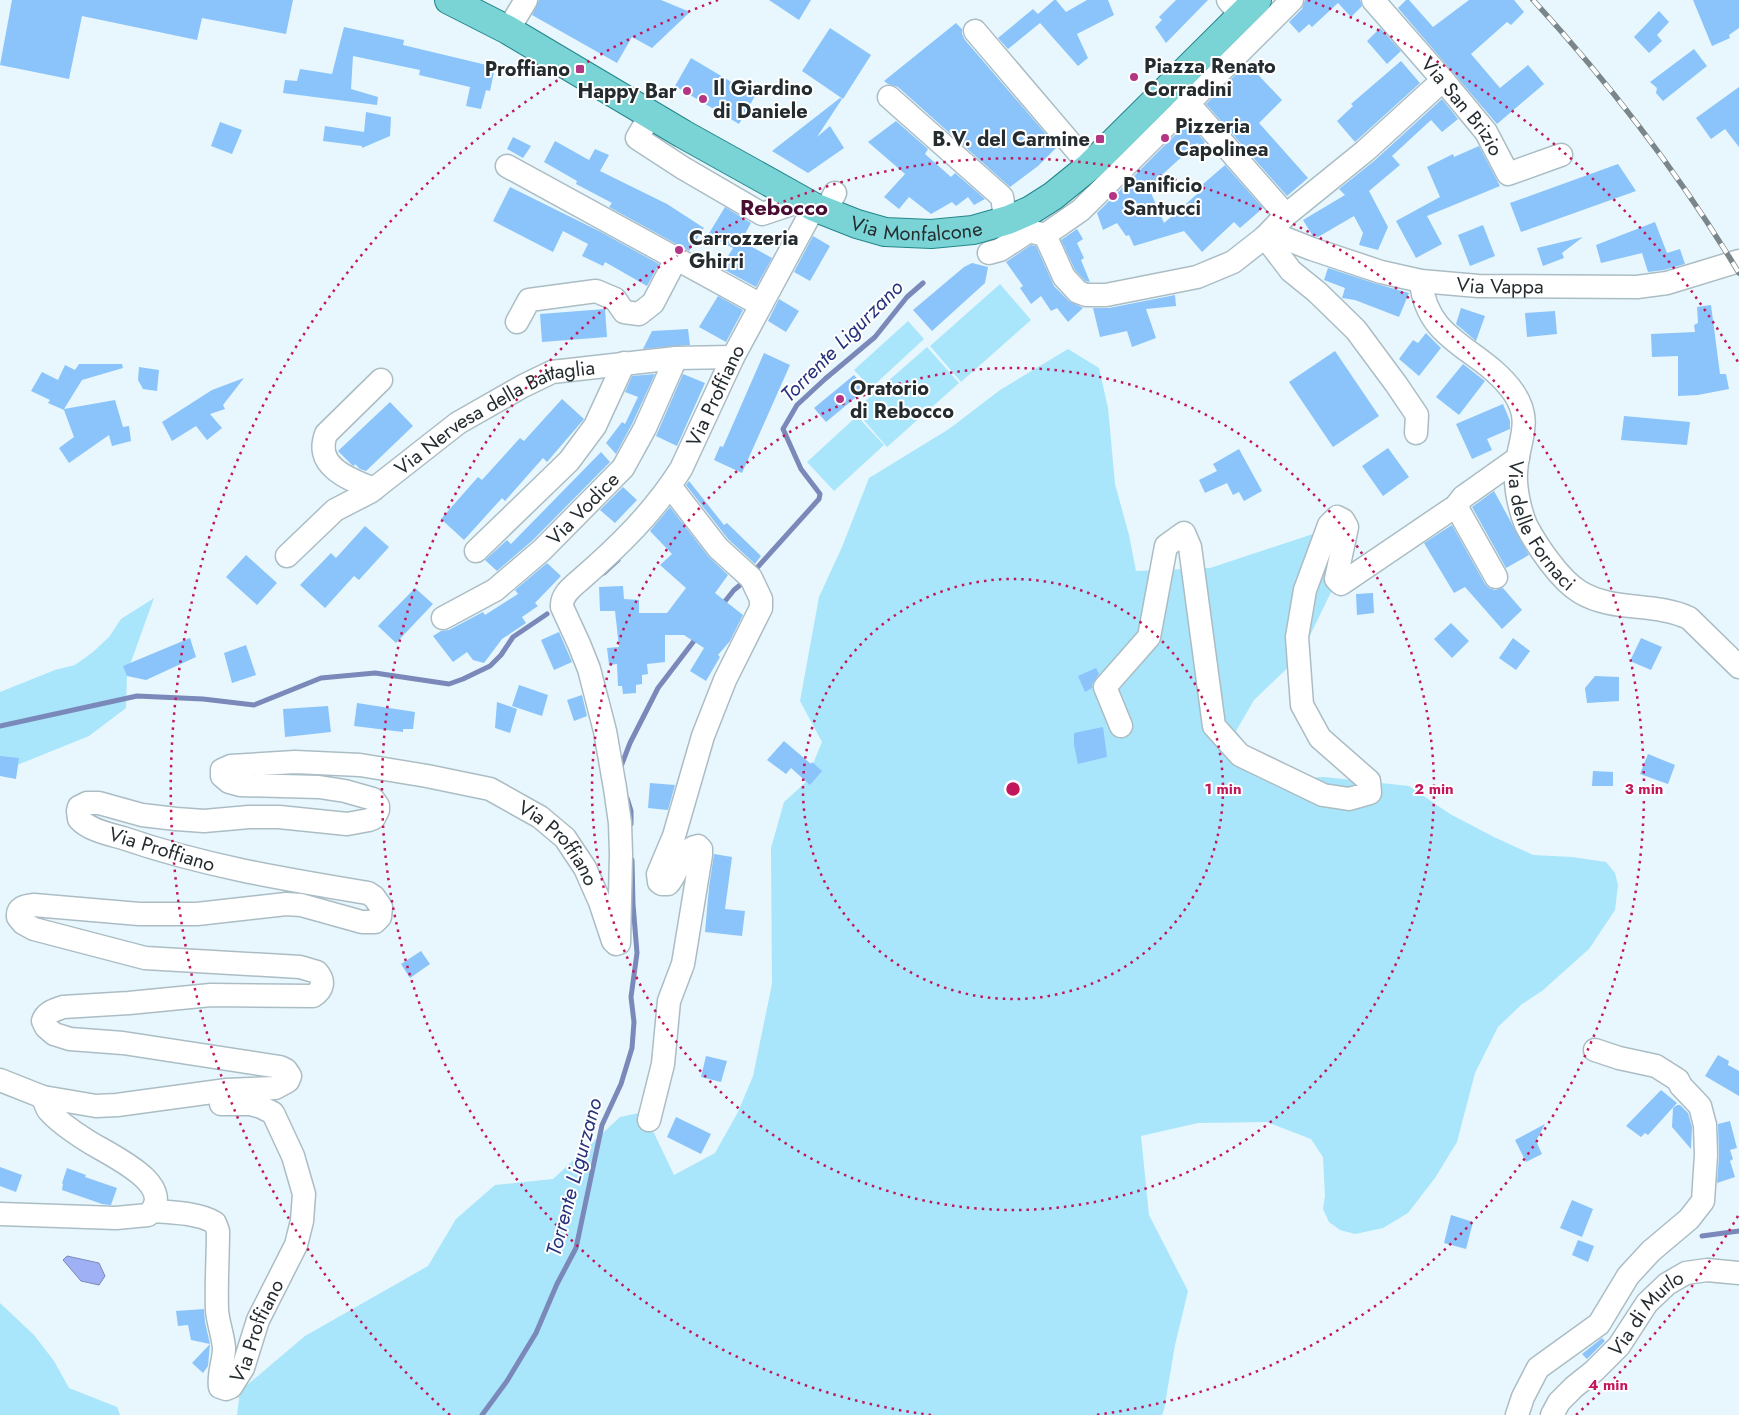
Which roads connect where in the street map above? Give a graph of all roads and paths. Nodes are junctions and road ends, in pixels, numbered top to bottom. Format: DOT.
graph roads {
  1 [pos="449,0"];
  2 [pos="526,0"];
  3 [pos="1292,0"];
  4 [pos="1384,4"];
  5 [pos="1242,5"];
  6 [pos="508,30"];
  7 [pos="975,31"];
  8 [pos="1443,80"];
  9 [pos="1179,95"];
  10 [pos="889,97"];
  11 [pos="651,114"];
  12 [pos="683,134"];
  13 [pos="1561,155"];
  14 [pos="677,164"];
  15 [pos="507,166"];
  16 [pos="1090,166"];
  17 [pos="819,203"];
  18 [pos="1286,215"];
  19 [pos="1008,220"];
  20 [pos="1045,235"];
  21 [pos="1265,236"];
  22 [pos="989,253"];
  23 [pos="676,259"];
  24 [pos="1739,261"];
  25 [pos="1420,281"];
  26 [pos="761,306"];
  27 [pos="517,322"];
  28 [pos="733,357"];
  29 [pos="676,358"];
  30 [pos="624,363"];
  31 [pos="381,380"];
  32 [pos="1416,433"];
  33 [pos="1518,458"];
  34 [pos="670,486"];
  35 [pos="374,489"];
  36 [pos="1456,506"];
  37 [pos="476,551"];
  38 [pos="287,556"];
  39 [pos="1496,577"];
  40 [pos="443,618"];
  41 [pos="1739,666"];
  42 [pos="1121,726"];
  43 [pos="1595,1050"];
  44 [pos="0,1080"];
  45 [pos="210,1093"];
  46 [pos="43,1097"];
  47 [pos="649,1120"];
  48 [pos="152,1211"];
  49 [pos="0,1214"];
  50 [pos="1652,1251"];
  51 [pos="1739,1273"];
  52 [pos="1648,1303"];
  53 [pos="1517,1415"];
  54 [pos="1552,1415"];
  1 -- 6 [label="main road, Via Monfalcone"];
  2 -- 6 [label="street"];
  3 -- 9 [label="street"];
  4 -- 8 [label="street, Via San Brizio"];
  5 -- 9 [label="main road, Via Monfalcone"];
  6 -- 11 [label="main road, Via Monfalcone"];
  7 -- 16 [label="street"];
  8 -- 13 [label="street, Via San Brizio"];
  8 -- 18 [label="street"];
  9 -- 16 [label="main road, Via Monfalcone"];
  9 -- 18 [label="street"];
  9 -- 20 [label="street"];
  10 -- 19 [label="street, Via Monfalcone"];
  11 -- 12 [label="main road, Via Monfalcone"];
  11 -- 14 [label="street"];
  12 -- 14 [label="street"];
  12 -- 17 [label="main road, Via Monfalcone"];
  14 -- 17 [label="street"];
  15 -- 23 [label="street"];
  16 -- 19 [label="main road, Via Monfalcone"];
  17 -- 19 [label="main road, Via Monfalcone"];
  17 -- 26 [label="street, Via Proffiano"];
  18 -- 21 [label="street"];
  20 -- 21 [label="street"];
  20 -- 22 [label="street"];
  21 -- 25 [label="street, Via Vappa"];
  21 -- 32 [label="street"];
  23 -- 26 [label="street"];
  23 -- 27 [label="street"];
  24 -- 25 [label="street, Via Vappa"];
  25 -- 33 [label="street, Via delle Fornaci"];
  26 -- 28 [label="street, Via Proffiano"];
  28 -- 29 [label="street, Via Nervesa della Battaglia"];
  28 -- 34 [label="street, Via Proffiano"];
  29 -- 30 [label="street, Via Nervesa della Battaglia"];
  29 -- 40 [label="street, Via Vodice"];
  30 -- 35 [label="street, Via Nervesa della Battaglia"];
  30 -- 37 [label="street, Via Nervesa della Battaglia"];
  31 -- 35 [label="street, Via Nervesa della Battaglia"];
  33 -- 36 [label="street"];
  33 -- 41 [label="street, Via delle Fornaci"];
  34 -- 45 [label="street, Via Proffiano"];
  34 -- 47 [label="street"];
  35 -- 38 [label="street, Via Nervesa della Battaglia"];
  36 -- 39 [label="street"];
  36 -- 42 [label="street"];
  43 -- 50 [label="street"];
  44 -- 46 [label="street, Via Proffiano"];
  45 -- 46 [label="street, Via Proffiano"];
  45 -- 48 [label="street, Via Proffiano"];
  46 -- 48 [label="street"];
  48 -- 49 [label="street, Via Proffiano"];
  50 -- 52 [label="street"];
  50 -- 53 [label="street"];
  51 -- 52 [label="street, Via di Murlo"];
  52 -- 54 [label="street, Via di Murlo"];
}
